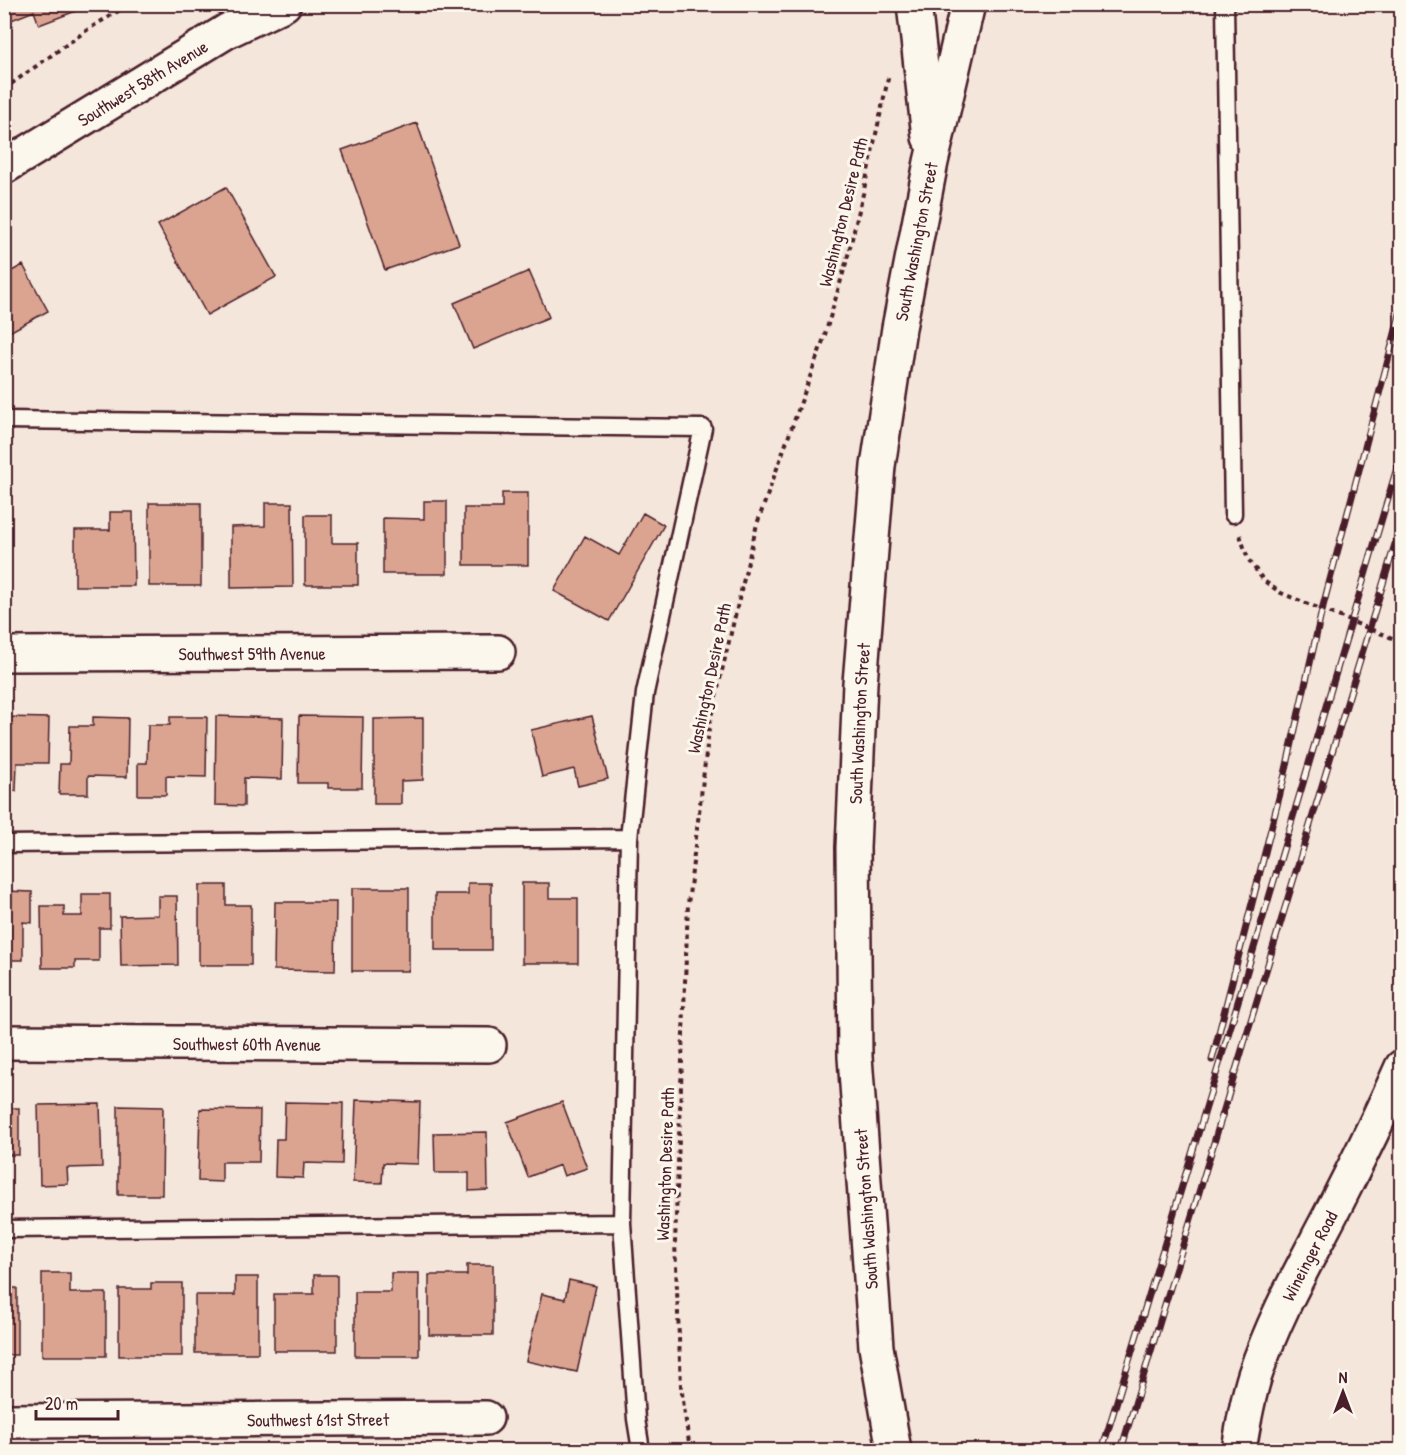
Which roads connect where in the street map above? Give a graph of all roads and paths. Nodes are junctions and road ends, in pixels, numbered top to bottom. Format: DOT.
graph roads {
  1 [pos="130,4"];
  2 [pos="284,4"];
  3 [pos="914,4"];
  4 [pos="968,4"];
  5 [pos="1225,4"];
  6 [pos="890,72"];
  7 [pos="4,89"];
  8 [pos="931,162"];
  9 [pos="4,167"];
  10 [pos="4,420"];
  11 [pos="1233,514"];
  12 [pos="1401,642"];
  13 [pos="498,652"];
  14 [pos="4,654"];
  15 [pos="629,838"];
  16 [pos="4,844"];
  17 [pos="4,1042"];
  18 [pos="489,1045"];
  19 [pos="1401,1067"];
  20 [pos="622,1223"];
  21 [pos="4,1228"];
  22 [pos="486,1418"];
  23 [pos="4,1421"];
  24 [pos="641,1450"];
  25 [pos="690,1450"];
  26 [pos="894,1450"];
  27 [pos="1239,1450"];
  1 -- 7 [label="path"];
  2 -- 9 [label="main road, Southwest 58th Avenue"];
  3 -- 8 [label="main road"];
  4 -- 8 [label="main road, South Washington Street"];
  5 -- 11 [label="lane"];
  6 -- 25 [label="path, Washington Desire Path"];
  8 -- 26 [label="main road, South Washington Street"];
  10 -- 15 [label="lane"];
  11 -- 12 [label="path"];
  13 -- 14 [label="main road, Southwest 59th Avenue"];
  15 -- 16 [label="lane"];
  15 -- 20 [label="lane"];
  17 -- 18 [label="main road, Southwest 60th Avenue"];
  19 -- 27 [label="main road, Wineinger Road"];
  20 -- 21 [label="lane"];
  20 -- 24 [label="lane"];
  22 -- 23 [label="main road, Southwest 61st Street"];
}
